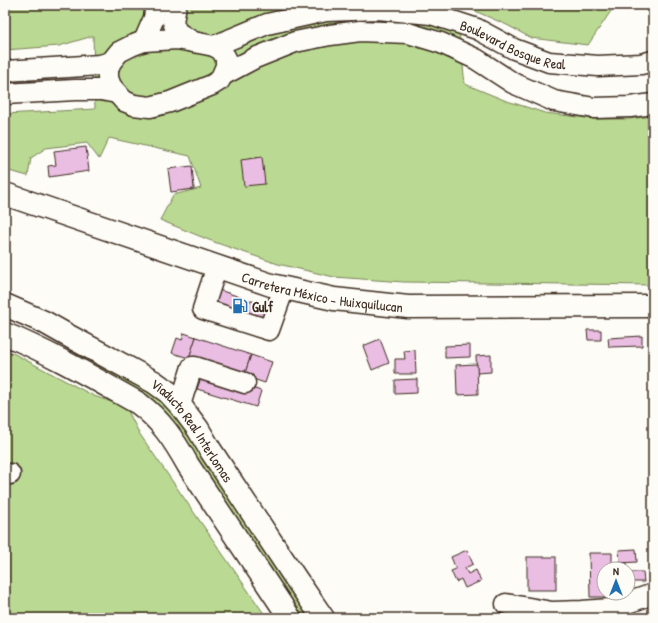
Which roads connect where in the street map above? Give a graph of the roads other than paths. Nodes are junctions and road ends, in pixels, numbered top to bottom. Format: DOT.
graph roads {
  1 [pos="156,5"];
  2 [pos="176,5"];
  3 [pos="144,41"];
  4 [pos="192,41"];
  5 [pos="214,46"];
  6 [pos="653,61"];
  7 [pos="111,62"];
  8 [pos="5,71"];
  9 [pos="222,75"];
  10 [pos="117,93"];
  11 [pos="5,94"];
  12 [pos="653,104"];
  13 [pos="5,194"];
  14 [pos="217,266"];
  15 [pos="284,288"];
  16 [pos="5,305"];
  17 [pos="653,306"];
  18 [pos="5,334"];
  19 [pos="245,383"];
  20 [pos="180,405"];
  21 [pos="653,594"];
  22 [pos="506,604"];
  23 [pos="290,618"];
  24 [pos="323,618"];
  1 -- 3 [label="street"];
  2 -- 4 [label="street"];
  3 -- 4 [label="street"];
  3 -- 7 [label="street"];
  4 -- 5 [label="street"];
  5 -- 6 [label="street, Boulevard Bosque Real"];
  5 -- 9 [label="street"];
  7 -- 8 [label="street"];
  7 -- 10 [label="street"];
  9 -- 10 [label="street, Boulevard Bosque Real"];
  9 -- 12 [label="street, Boulevard Bosque Real"];
  10 -- 11 [label="street"];
  13 -- 14 [label="main road, Carretera México - Huixquilucan"];
  14 -- 15 [label="main road, Carretera México - Huixquilucan"];
  14 -- 15 [label="street"];
  15 -- 17 [label="main road, Carretera México - Huixquilucan"];
  16 -- 20 [label="main road, Viaducto Real Interlomas"];
  18 -- 23 [label="main road, Viaducto Real Interlomas"];
  19 -- 20 [label="street"];
  20 -- 24 [label="main road, Viaducto Real Interlomas"];
  21 -- 22 [label="street"];
}
